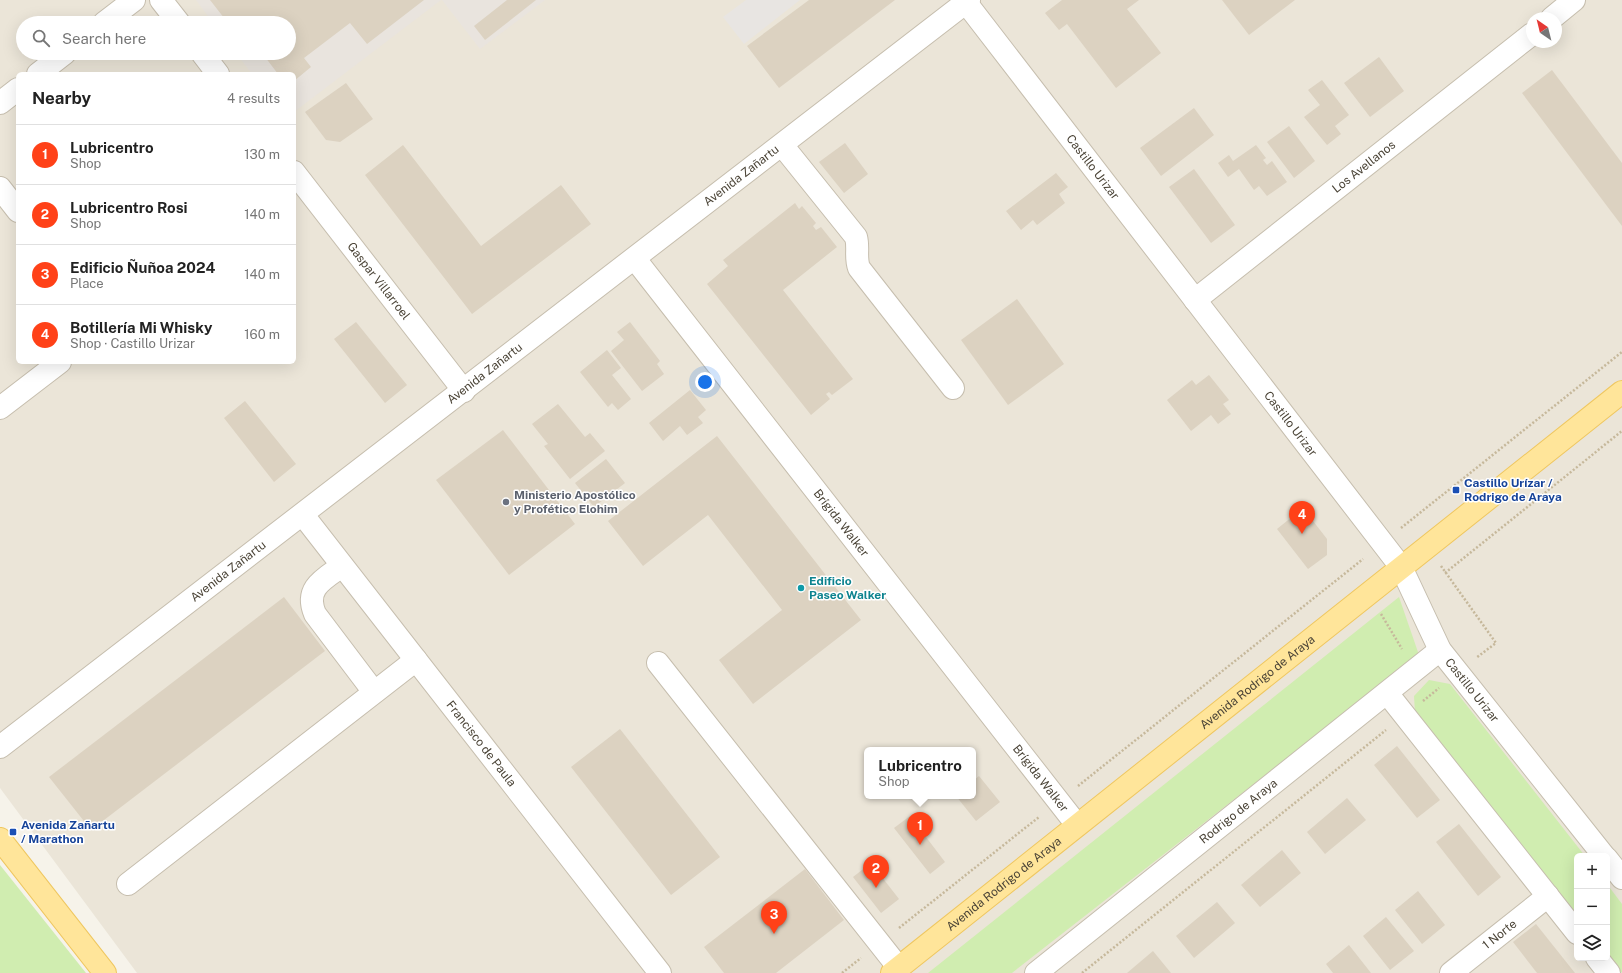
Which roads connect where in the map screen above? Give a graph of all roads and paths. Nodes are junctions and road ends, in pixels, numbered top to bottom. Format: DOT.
graph roads {
  1 [pos="134,0"];
  2 [pos="161,0"];
  3 [pos="1574,0"];
  4 [pos="966,1"];
  5 [pos="1559,12"];
  6 [pos="113,16"];
  7 [pos="174,16"];
  8 [pos="1526,39"];
  9 [pos="56,60"];
  10 [pos="207,60"];
  11 [pos="41,72"];
  12 [pos="216,72"];
  13 [pos="16,91"];
  14 [pos="0,103"];
  15 [pos="782,145"];
  16 [pos="296,175"];
  17 [pos="0,188"];
  18 [pos="16,208"];
  19 [pos="635,259"];
  20 [pos="1195,300"];
  21 [pos="1622,352"];
  22 [pos="57,364"];
  23 [pos="953,388"];
  24 [pos="464,391"];
  25 [pos="1622,392"];
  26 [pos="0,408"];
  27 [pos="1622,431"];
  28 [pos="303,515"];
  29 [pos="1411,521"];
  30 [pos="1383,543"];
  31 [pos="1429,545"];
  32 [pos="342,566"];
  33 [pos="1352,567"];
  34 [pos="1401,567"];
  35 [pos="1445,573"];
  36 [pos="1368,593"];
  37 [pos="1440,650"];
  38 [pos="416,660"];
  39 [pos="658,663"];
  40 [pos="1415,670"];
  41 [pos="1458,673"];
  42 [pos="374,692"];
  43 [pos="1387,693"];
  44 [pos="1433,693"];
  45 [pos="1405,715"];
  46 [pos="0,747"];
  47 [pos="1058,801"];
  48 [pos="1077,826"];
  49 [pos="0,839"];
  50 [pos="1602,853"];
  51 [pos="1610,863"];
  52 [pos="1622,878"];
  53 [pos="128,884"];
  54 [pos="1548,896"];
  55 [pos="1574,929"];
  56 [pos="879,944"];
  57 [pos="1599,961"];
  58 [pos="896,971"];
  59 [pos="105,973"];
  60 [pos="660,973"];
  61 [pos="842,973"];
  62 [pos="1036,973"];
  63 [pos="1082,973"];
  64 [pos="1451,973"];
  65 [pos="1609,973"];
  1 -- 6 [label="street"];
  2 -- 7 [label="street"];
  3 -- 5 [label="street"];
  4 -- 15 [label="street, Avenida Zañartu"];
  4 -- 20 [label="street, Castillo Urizar"];
  8 -- 20 [label="street, Los Avellanos"];
  9 -- 11 [label="street"];
  10 -- 12 [label="street"];
  13 -- 14 [label="street"];
  15 -- 19 [label="street, Avenida Zañartu"];
  15 -- 23 [label="street"];
  16 -- 24 [label="street, Gaspar Villarroel"];
  17 -- 18 [label="street"];
  19 -- 24 [label="street, Avenida Zañartu"];
  19 -- 47 [label="street, Brígida Walker"];
  20 -- 30 [label="street, Castillo Urizar"];
  21 -- 29 [label="path"];
  22 -- 26 [label="street"];
  24 -- 28 [label="street, Avenida Zañartu"];
  25 -- 31 [label="main road, Avenida Rodrigo de Araya"];
  27 -- 35 [label="path"];
  28 -- 32 [label="street, Francisco de Paula"];
  28 -- 46 [label="street, Avenida Zañartu"];
  29 -- 30 [label="path"];
  29 -- 31 [label="path"];
  30 -- 33 [label="path"];
  30 -- 34 [label="street, Castillo Urizar"];
  31 -- 34 [label="main road, Avenida Rodrigo de Araya"];
  31 -- 35 [label="path"];
  32 -- 38 [label="street, Francisco de Paula"];
  32 -- 42 [label="street"];
  33 -- 36 [label="path"];
  33 -- 47 [label="path"];
  34 -- 36 [label="main road, Avenida Rodrigo de Araya"];
  34 -- 37 [label="street, Castillo Urizar"];
  35 -- 41 [label="path"];
  36 -- 40 [label="path"];
  36 -- 48 [label="main road, Avenida Rodrigo de Araya"];
  37 -- 40 [label="street, Rodrigo de Araya"];
  37 -- 41 [label="street, Castillo Urizar"];
  38 -- 42 [label="street"];
  38 -- 60 [label="street, Francisco de Paula"];
  39 -- 56 [label="street"];
  40 -- 43 [label="street, Rodrigo de Araya"];
  40 -- 44 [label="path"];
  41 -- 44 [label="path"];
  41 -- 50 [label="street, Castillo Urizar"];
  42 -- 53 [label="street"];
  43 -- 45 [label="street"];
  43 -- 62 [label="street, Rodrigo de Araya"];
  44 -- 45 [label="path"];
  45 -- 54 [label="street"];
  45 -- 63 [label="path"];
  47 -- 48 [label="street, Brígida Walker"];
  47 -- 56 [label="path"];
  48 -- 58 [label="main road, Avenida Rodrigo de Araya"];
  49 -- 59 [label="main road"];
  51 -- 52 [label="street"];
  54 -- 55 [label="street"];
  54 -- 64 [label="street, 1 Norte"];
  56 -- 58 [label="street"];
  56 -- 61 [label="path"];
  57 -- 65 [label="street"];
}
